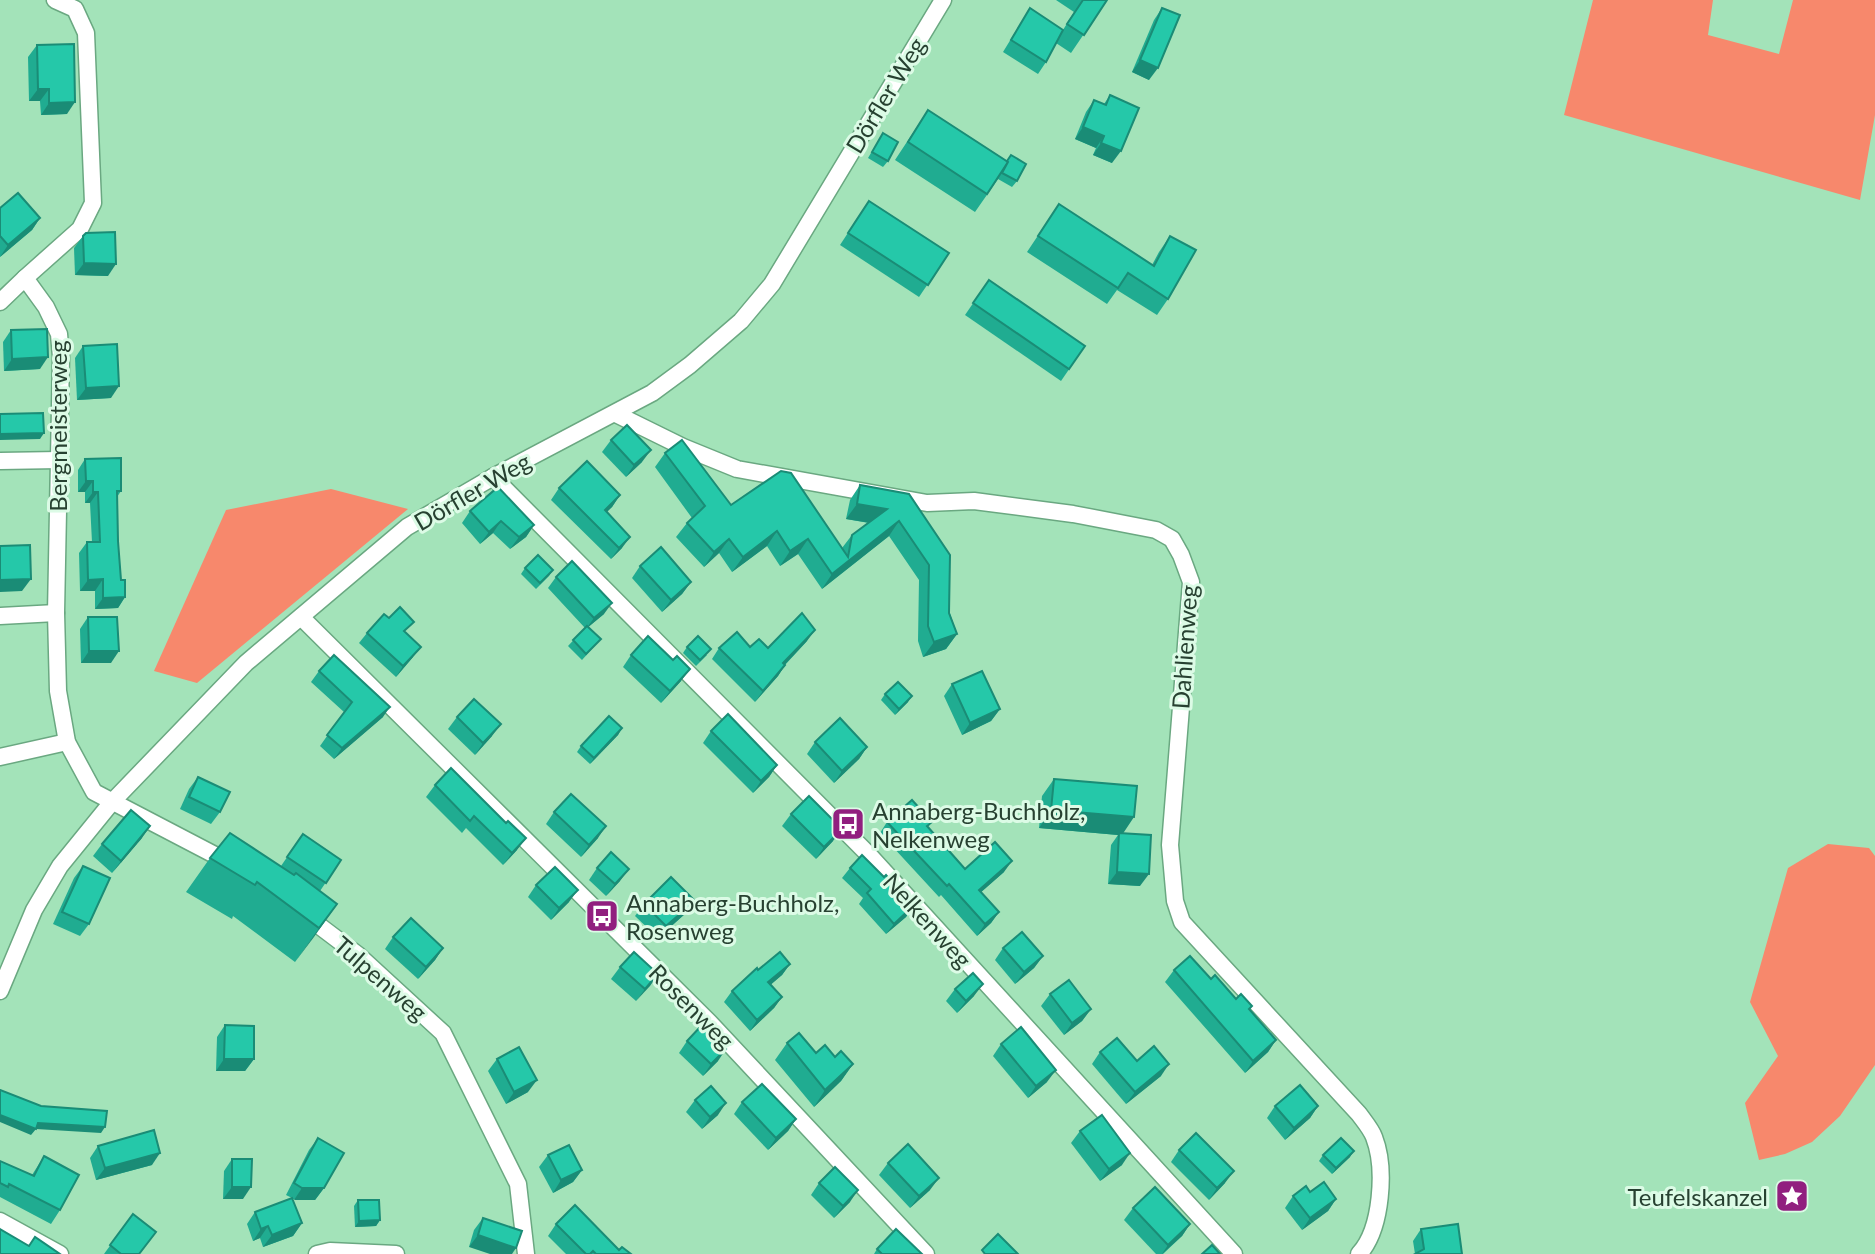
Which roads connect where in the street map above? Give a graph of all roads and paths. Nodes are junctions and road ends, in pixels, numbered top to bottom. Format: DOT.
graph roads {
  1 [pos="55,0"];
  2 [pos="943,0"];
  3 [pos="25,278"];
  4 [pos="0,302"];
  5 [pos="616,414"];
  6 [pos="59,460"];
  7 [pos="0,461"];
  8 [pos="494,477"];
  9 [pos="56,613"];
  10 [pos="0,616"];
  11 [pos="301,617"];
  12 [pos="67,742"];
  13 [pos="0,757"];
  14 [pos="112,802"];
  15 [pos="251,874"];
  16 [pos="294,906"];
  17 [pos="0,991"];
  18 [pos="0,1221"];
  19 [pos="60,1254"];
  20 [pos="317,1254"];
  21 [pos="396,1254"];
  22 [pos="526,1254"];
  23 [pos="926,1254"];
  24 [pos="1234,1254"];
  25 [pos="1359,1254"];
  1 -- 3 [label="street"];
  2 -- 5 [label="street, Dörfler Weg"];
  3 -- 4 [label="street"];
  3 -- 6 [label="street, Bergmeisterweg"];
  5 -- 8 [label="street, Dörfler Weg"];
  5 -- 25 [label="street, Dahlienweg"];
  6 -- 7 [label="street"];
  6 -- 9 [label="street, Bergmeisterweg"];
  8 -- 11 [label="street, Dörfler Weg"];
  8 -- 24 [label="street, Nelkenweg"];
  9 -- 10 [label="street"];
  9 -- 12 [label="street, Bergmeisterweg"];
  11 -- 14 [label="street, Dörfler Weg"];
  11 -- 23 [label="street, Rosenweg"];
  12 -- 13 [label="street"];
  12 -- 14 [label="street, Bergmeisterweg"];
  14 -- 15 [label="street"];
  14 -- 17 [label="street, Dörfler Weg"];
  16 -- 22 [label="street, Tulpenweg"];
  18 -- 19 [label="street"];
  20 -- 21 [label="street"];
}
